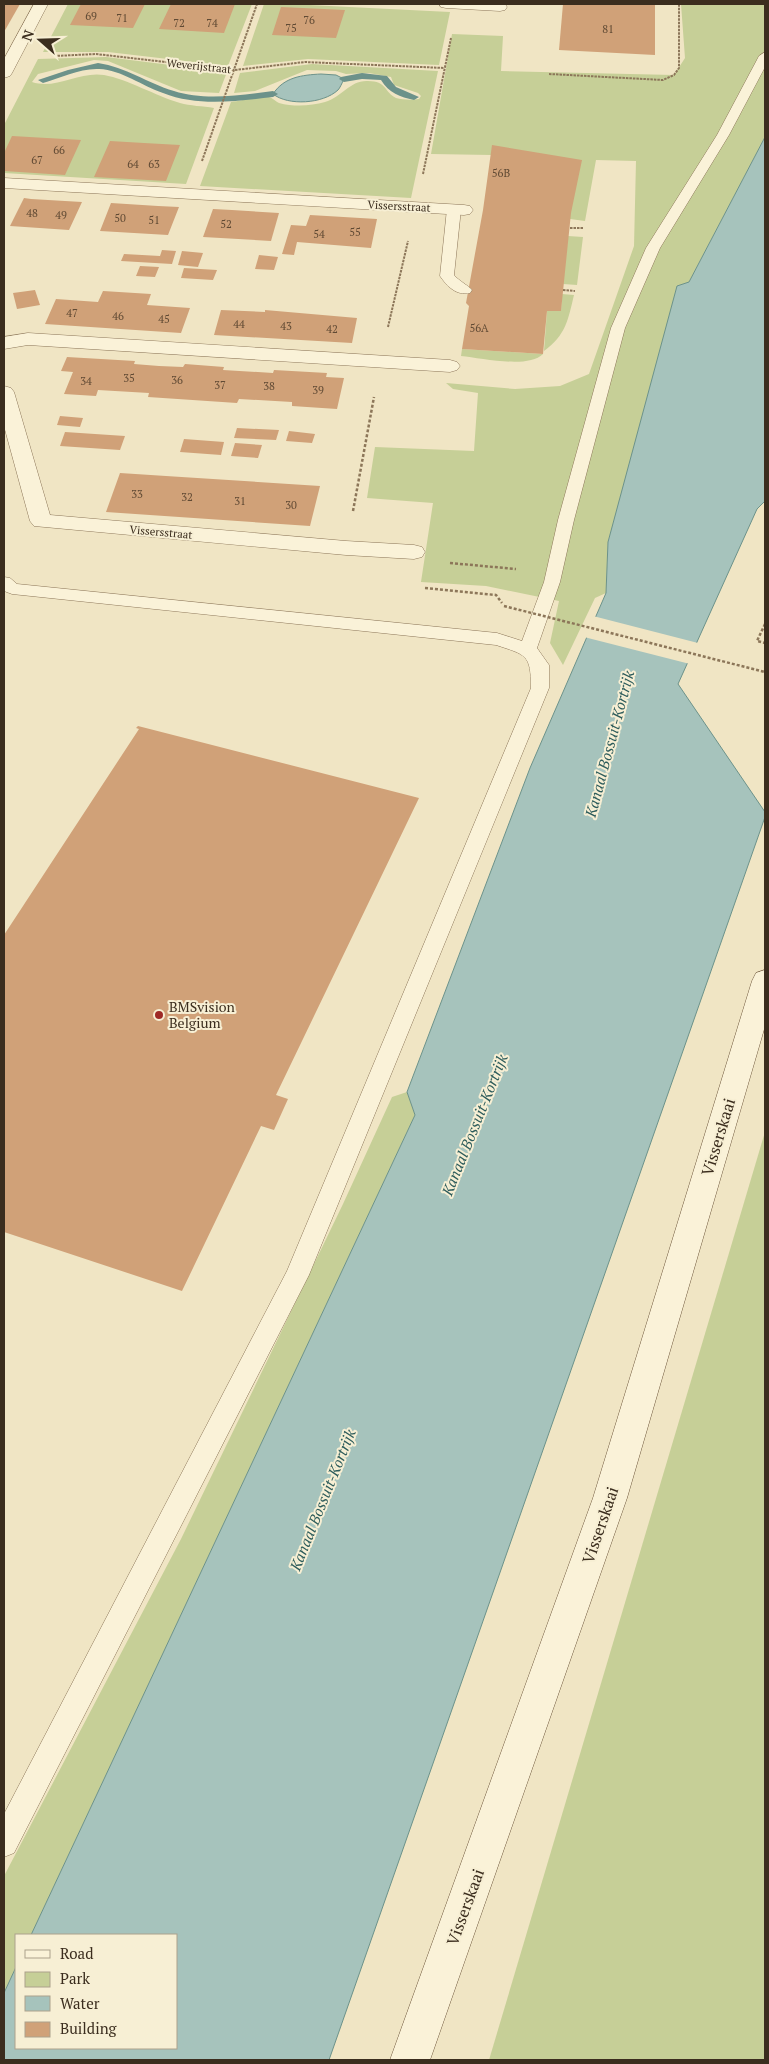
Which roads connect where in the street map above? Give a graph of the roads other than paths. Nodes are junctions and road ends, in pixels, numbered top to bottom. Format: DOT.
graph roads {
  1 [pos="41,4"];
  2 [pos="446,4"];
  3 [pos="458,4"];
  4 [pos="500,7"];
  5 [pos="765,56"];
  6 [pos="4,73"];
  7 [pos="4,184"];
  8 [pos="459,210"];
  9 [pos="465,290"];
  10 [pos="4,343"];
  11 [pos="450,366"];
  12 [pos="4,392"];
  13 [pos="414,552"];
  14 [pos="4,582"];
  15 [pos="528,648"];
  16 [pos="765,981"];
  17 [pos="4,1843"];
  18 [pos="410,2060"];
  1 -- 6 [label="street"];
  2 -- 3 [label="street"];
  3 -- 4 [label="street"];
  5 -- 15 [label="lane"];
  7 -- 8 [label="street, Vissersstraat"];
  8 -- 9 [label="lane"];
  10 -- 11 [label="street"];
  12 -- 13 [label="street, Vissersstraat"];
  14 -- 15 [label="lane"];
  15 -- 17 [label="lane"];
  16 -- 18 [label="street, Visserskaai"];
}
